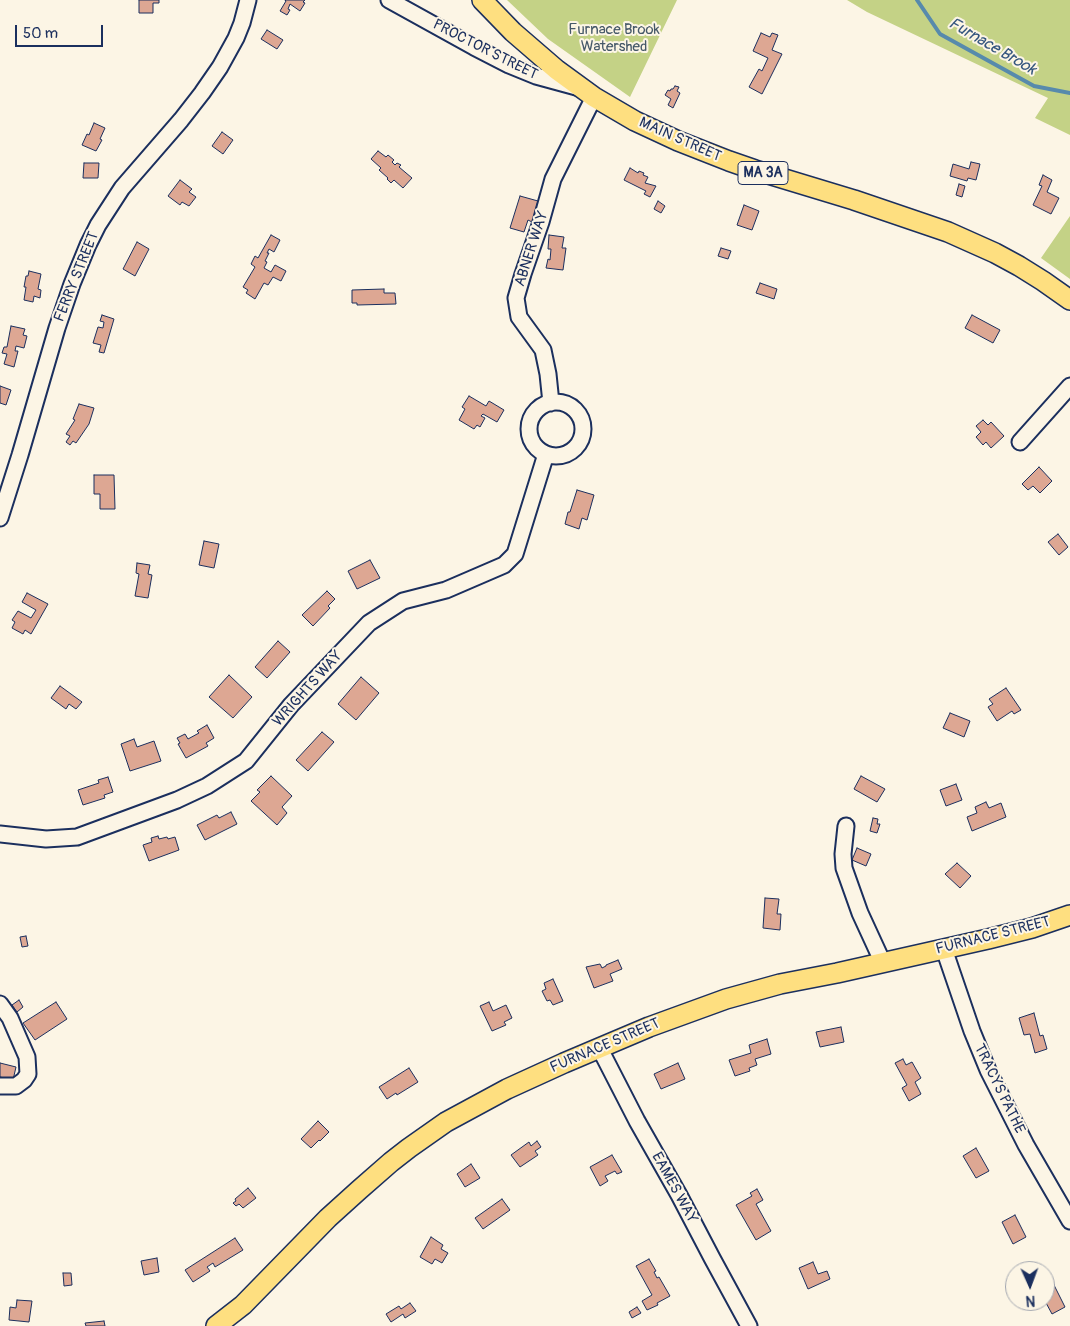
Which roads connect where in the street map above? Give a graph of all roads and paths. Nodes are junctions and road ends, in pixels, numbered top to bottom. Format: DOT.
graph roads {
  1 [pos="248,0"];
  2 [pos="257,0"];
  3 [pos="389,0"];
  4 [pos="482,0"];
  5 [pos="244,16"];
  6 [pos="589,93"];
  7 [pos="1070,300"];
  8 [pos="1070,386"];
  9 [pos="551,403"];
  10 [pos="1020,442"];
  11 [pos="546,454"];
  12 [pos="0,518"];
  13 [pos="846,826"];
  14 [pos="0,834"];
  15 [pos="1070,915"];
  16 [pos="944,949"];
  17 [pos="883,963"];
  18 [pos="0,1004"];
  19 [pos="600,1048"];
  20 [pos="0,1086"];
  21 [pos="1070,1221"];
  22 [pos="216,1326"];
  23 [pos="750,1326"];
  1 -- 5 [label="street, FERRY STREET"];
  2 -- 5 [label="street, FERRY STREET"];
  3 -- 6 [label="street, PROCTOR STREET"];
  4 -- 6 [label="main road, MAIN STREET / MA 3A"];
  5 -- 12 [label="street, FERRY STREET"];
  6 -- 7 [label="main road, MAIN STREET / MA 3A"];
  6 -- 9 [label="street, ABNER WAY"];
  8 -- 10 [label="street"];
  9 -- 11 [label="street"];
  9 -- 11 [label="street"];
  11 -- 14 [label="street, WRIGHTS WAY"];
  13 -- 17 [label="street"];
  15 -- 16 [label="main road, FURNACE STREET"];
  16 -- 17 [label="main road, FURNACE STREET"];
  16 -- 21 [label="street, TRACYS PATHE"];
  17 -- 19 [label="main road, FURNACE STREET"];
  18 -- 20 [label="street"];
  19 -- 22 [label="main road, FURNACE STREET"];
  19 -- 23 [label="street, EAMES WAY"];
}
